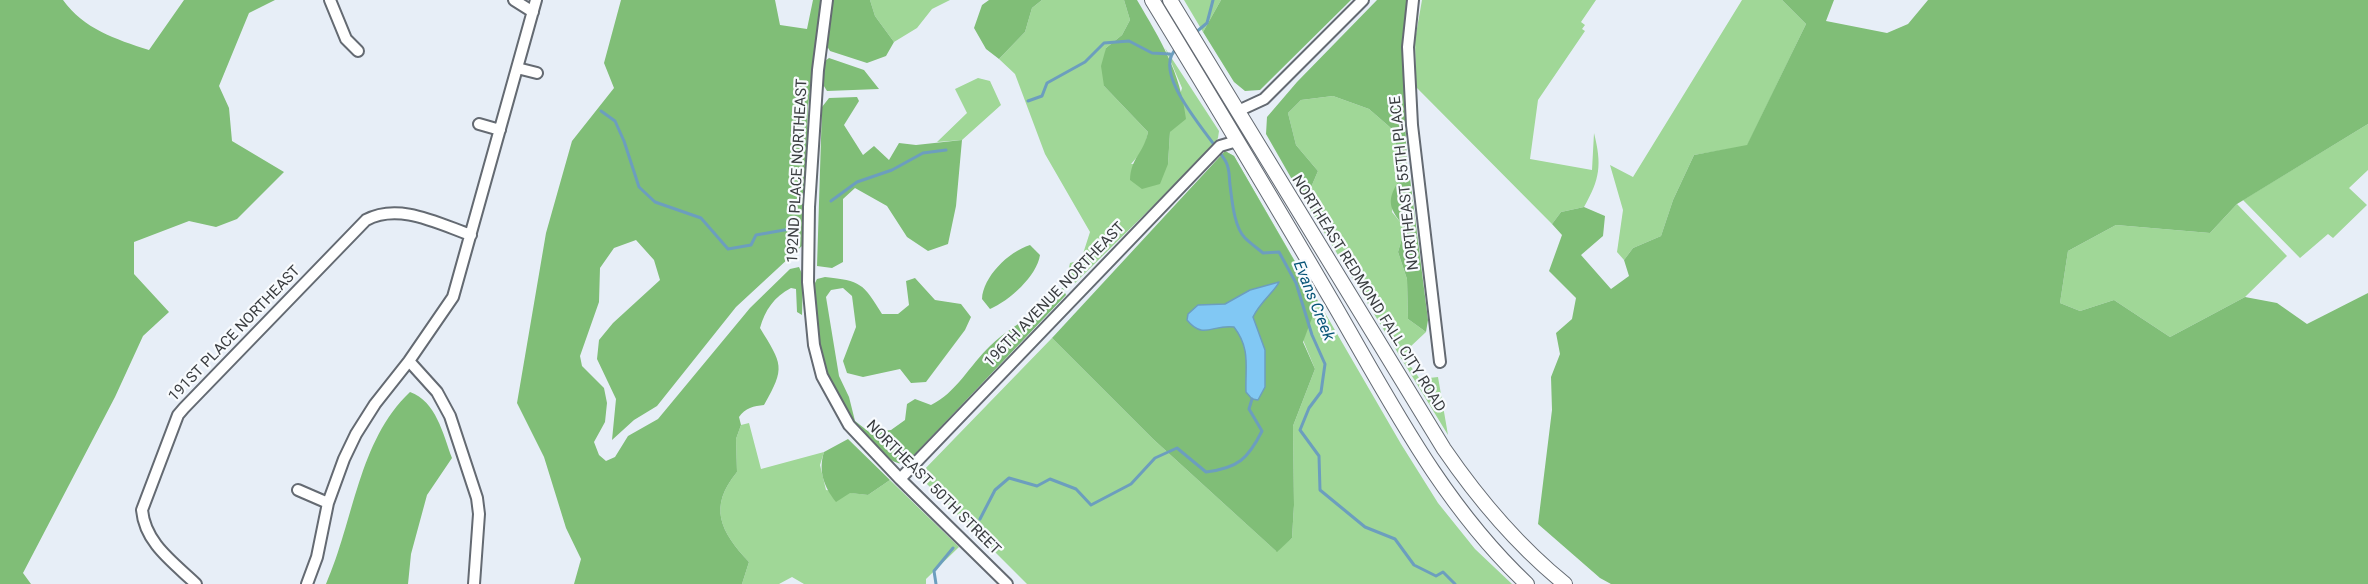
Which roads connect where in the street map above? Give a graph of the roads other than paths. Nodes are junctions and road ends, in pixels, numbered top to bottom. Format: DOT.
graph roads {
  1 [pos="330,0"];
  2 [pos="514,0"];
  3 [pos="536,0"];
  4 [pos="827,0"];
  5 [pos="1152,0"];
  6 [pos="1170,0"];
  7 [pos="1363,0"];
  8 [pos="1413,0"];
  9 [pos="532,12"];
  10 [pos="358,51"];
  11 [pos="518,68"];
  12 [pos="537,73"];
  13 [pos="1213,101"];
  14 [pos="1238,111"];
  15 [pos="479,124"];
  16 [pos="500,130"];
  17 [pos="1238,141"];
  18 [pos="1259,147"];
  19 [pos="471,235"];
  20 [pos="814,345"];
  21 [pos="409,362"];
  22 [pos="1440,362"];
  23 [pos="900,479"];
  24 [pos="298,490"];
  25 [pos="328,503"];
  26 [pos="196,584"];
  27 [pos="307,584"];
  28 [pos="474,584"];
  29 [pos="1007,584"];
  30 [pos="1527,584"];
  31 [pos="1566,584"];
  1 -- 10 [label="street"];
  2 -- 9 [label="street"];
  3 -- 9 [label="street"];
  4 -- 20 [label="street, 192ND PLACE NORTHEAST"];
  5 -- 13 [label="main road, NORTHEAST REDMOND FALL CITY ROAD"];
  6 -- 14 [label="main road, NORTHEAST REDMOND FALL CITY ROAD"];
  7 -- 14 [label="street"];
  8 -- 22 [label="street, NORTHEAST 55TH PLACE"];
  9 -- 11 [label="street"];
  11 -- 12 [label="street"];
  11 -- 16 [label="street"];
  13 -- 14 [label="main road"];
  13 -- 17 [label="main road, NORTHEAST REDMOND FALL CITY ROAD"];
  14 -- 18 [label="main road, NORTHEAST REDMOND FALL CITY ROAD"];
  15 -- 16 [label="street"];
  16 -- 19 [label="street"];
  17 -- 18 [label="main road"];
  17 -- 23 [label="street, 196TH AVENUE NORTHEAST"];
  17 -- 30 [label="main road, NORTHEAST REDMOND FALL CITY ROAD"];
  18 -- 31 [label="main road, NORTHEAST REDMOND FALL CITY ROAD"];
  19 -- 21 [label="street"];
  19 -- 26 [label="street, 191ST PLACE NORTHEAST"];
  20 -- 23 [label="street, NORTHEAST 50TH STREET"];
  21 -- 25 [label="street"];
  21 -- 28 [label="street"];
  23 -- 29 [label="street, NORTHEAST 50TH STREET"];
  24 -- 25 [label="street"];
  25 -- 27 [label="street"];
}
